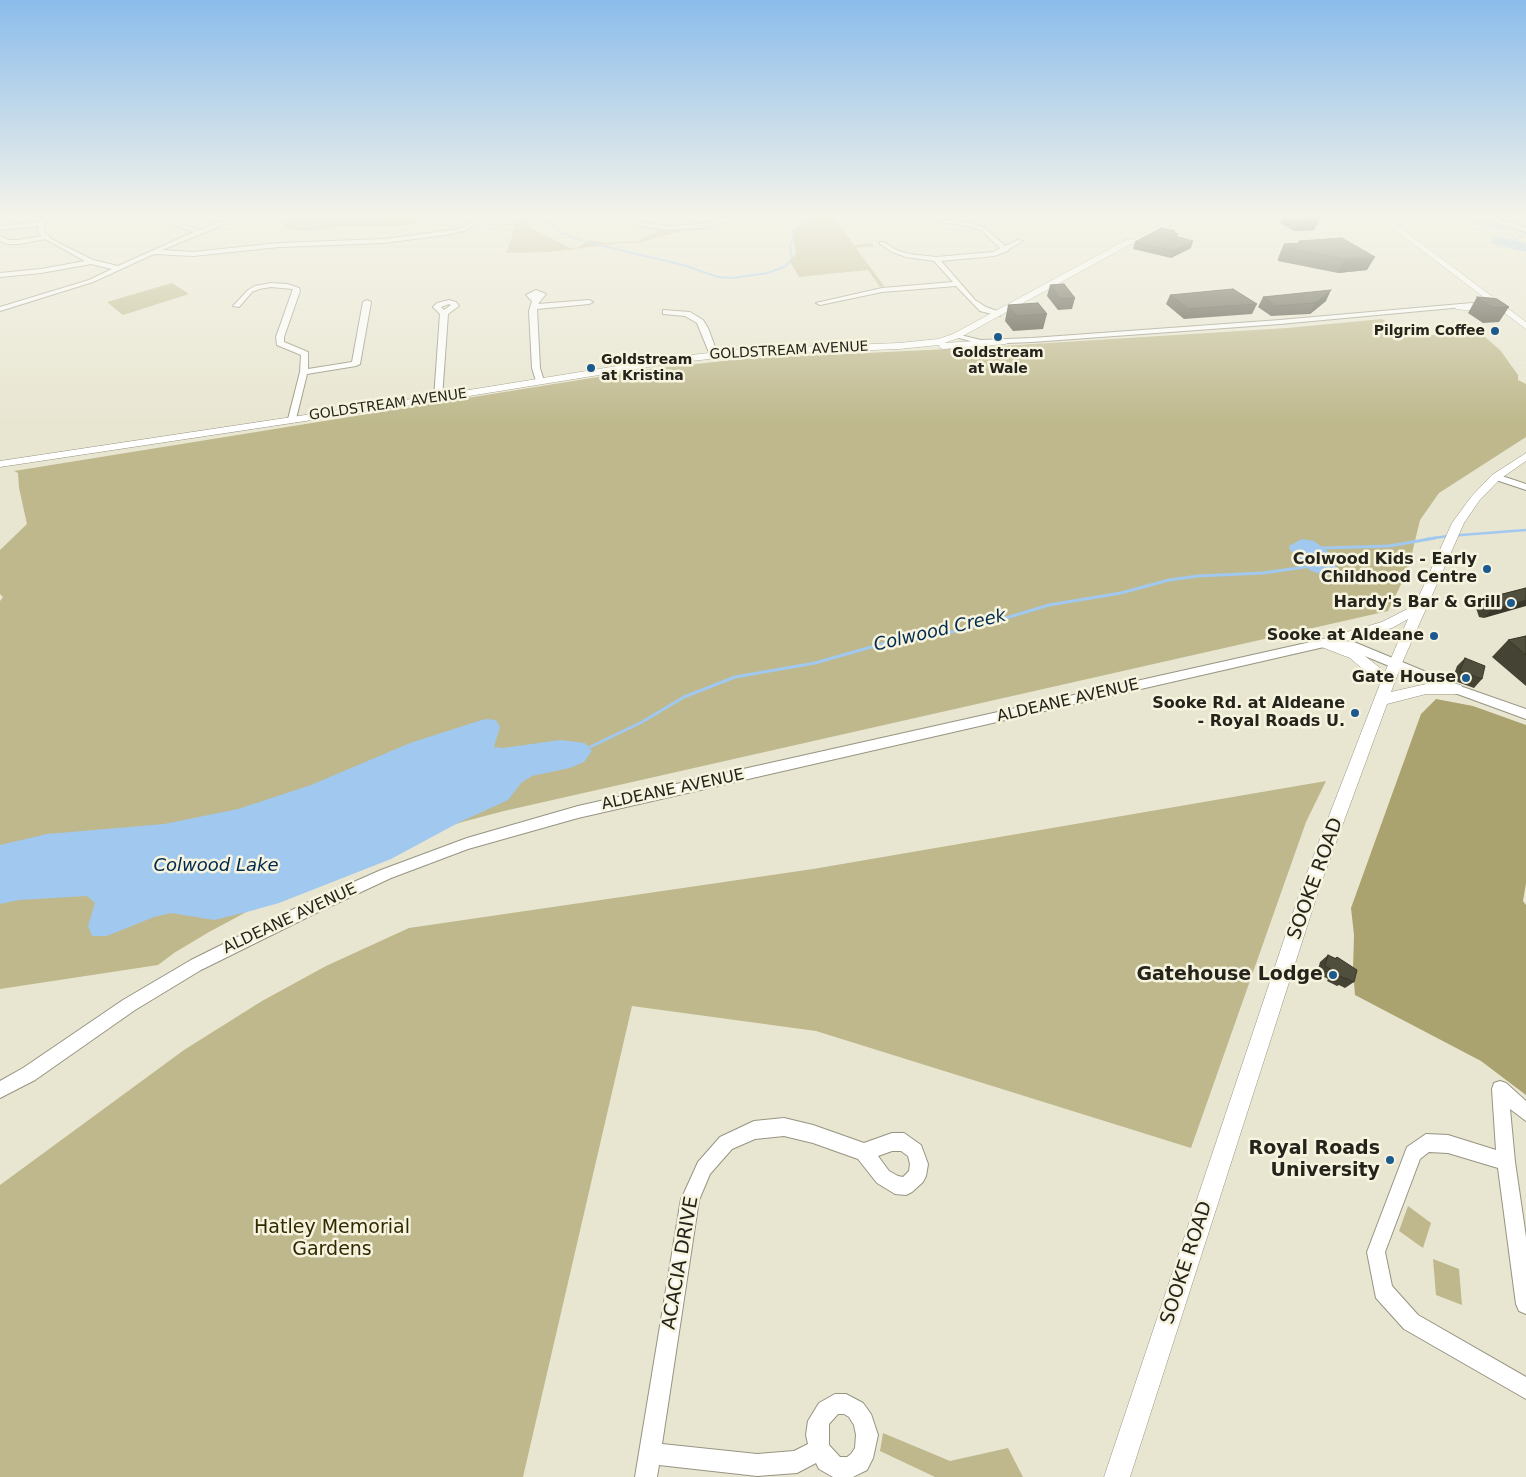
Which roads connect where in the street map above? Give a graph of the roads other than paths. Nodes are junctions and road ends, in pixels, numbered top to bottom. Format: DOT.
graph roads {
  1 [pos="77,286"];
  2 [pos="265,286"];
  3 [pos="279,286"];
  4 [pos="932,286"];
  5 [pos="958,286"];
  6 [pos="1048,286"];
  7 [pos="1472,286"];
  8 [pos="367,302"];
  9 [pos="589,302"];
  10 [pos="820,303"];
  11 [pos="1494,303"];
  12 [pos="237,306"];
  13 [pos="1459,307"];
  14 [pos="0,308"];
  15 [pos="666,312"];
  16 [pos="444,313"];
  17 [pos="997,314"];
  18 [pos="1516,319"];
  19 [pos="1526,326"];
  20 [pos="967,331"];
  21 [pos="956,336"];
  22 [pos="1005,341"];
  23 [pos="899,346"];
  24 [pos="714,355"];
  25 [pos="304,372"];
  26 [pos="540,381"];
  27 [pos="438,398"];
  28 [pos="292,419"];
  29 [pos="1526,456"];
  30 [pos="0,464"];
  31 [pos="1496,477"];
  32 [pos="1526,487"];
  33 [pos="1421,607"];
  34 [pos="1324,643"];
  35 [pos="1395,663"];
  36 [pos="1456,689"];
  37 [pos="1384,691"];
  38 [pos="1526,714"];
  39 [pos="0,1090"];
  40 [pos="1526,1112"];
  41 [pos="864,1152"];
  42 [pos="1506,1162"];
  43 [pos="1526,1304"];
  44 [pos="1526,1389"];
  45 [pos="819,1449"];
  46 [pos="650,1453"];
  47 [pos="646,1477"];
  48 [pos="1117,1477"];
  1 -- 14 [label="street"];
  2 -- 12 [label="street"];
  3 -- 25 [label="street"];
  4 -- 10 [label="street"];
  5 -- 17 [label="street"];
  6 -- 17 [label="main road"];
  7 -- 11 [label="main road"];
  8 -- 25 [label="street"];
  9 -- 26 [label="street"];
  11 -- 13 [label="street, GOLDSTREAM AVENUE"];
  11 -- 18 [label="main road"];
  13 -- 18 [label="main road"];
  13 -- 22 [label="street, GOLDSTREAM AVENUE"];
  15 -- 24 [label="street"];
  16 -- 27 [label="street"];
  17 -- 20 [label="main road"];
  18 -- 19 [label="main road"];
  20 -- 21 [label="main road"];
  20 -- 22 [label="main road"];
  21 -- 22 [label="street, GOLDSTREAM AVENUE"];
  21 -- 23 [label="main road, GOLDSTREAM AVENUE"];
  22 -- 23 [label="main road"];
  23 -- 24 [label="main road, GOLDSTREAM AVENUE"];
  24 -- 26 [label="main road, GOLDSTREAM AVENUE"];
  25 -- 28 [label="street"];
  26 -- 27 [label="main road, GOLDSTREAM AVENUE"];
  27 -- 28 [label="main road, GOLDSTREAM AVENUE"];
  28 -- 30 [label="main road, GOLDSTREAM AVENUE"];
  29 -- 31 [label="main road, SOOKE ROAD"];
  31 -- 32 [label="street"];
  31 -- 33 [label="main road, SOOKE ROAD"];
  33 -- 34 [label="main road"];
  33 -- 35 [label="main road, SOOKE ROAD"];
  34 -- 35 [label="street, ALDEANE AVENUE"];
  34 -- 37 [label="main road"];
  34 -- 39 [label="street, ALDEANE AVENUE"];
  35 -- 36 [label="street, ALDEANE AVENUE"];
  35 -- 37 [label="main road, SOOKE ROAD"];
  36 -- 37 [label="main road"];
  36 -- 38 [label="street, ALDEANE AVENUE"];
  37 -- 48 [label="main road, SOOKE ROAD"];
  40 -- 42 [label="street"];
  41 -- 46 [label="street, ACACIA DRIVE"];
  42 -- 43 [label="street"];
  42 -- 44 [label="street"];
  45 -- 46 [label="street"];
  46 -- 47 [label="street, ACACIA DRIVE"];
}
